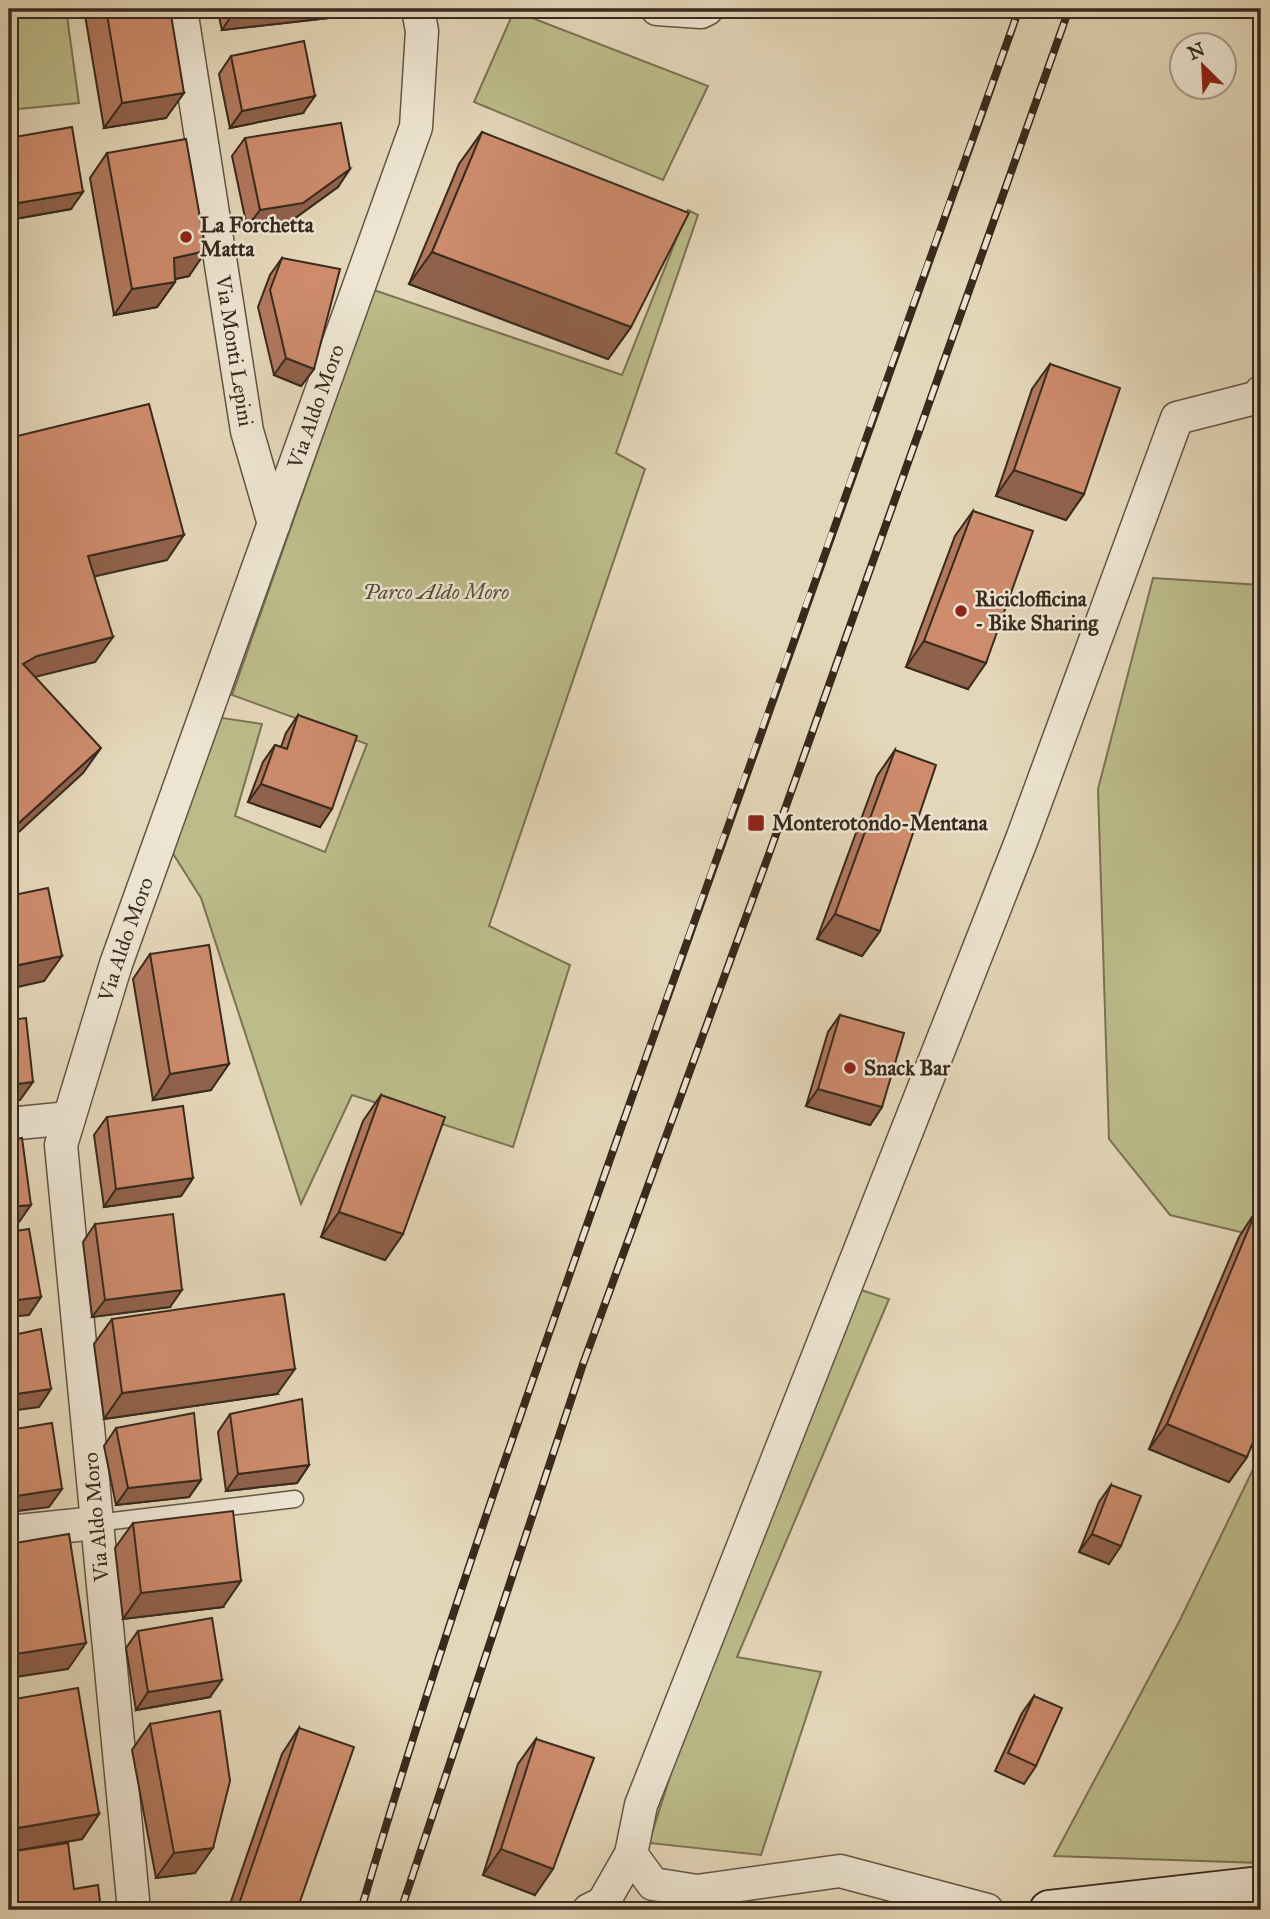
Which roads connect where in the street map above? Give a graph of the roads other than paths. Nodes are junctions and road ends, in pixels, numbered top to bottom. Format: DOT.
graph roads {
  1 [pos="181,9"];
  2 [pos="657,9"];
  3 [pos="707,9"];
  4 [pos="426,16"];
  5 [pos="1261,392"];
  6 [pos="274,524"];
  7 [pos="69,1118"];
  8 [pos="9,1124"];
  9 [pos="295,1499"];
  10 [pos="96,1523"];
  11 [pos="9,1532"];
  12 [pos="631,1854"];
  13 [pos="1261,1886"];
  14 [pos="134,1910"];
  15 [pos="589,1910"];
  16 [pos="987,1910"];
  17 [pos="1049,1910"];
  1 -- 6 [label="street, Via Monti Lepini"];
  2 -- 3 [label="street"];
  4 -- 6 [label="street, Via Aldo Moro"];
  5 -- 12 [label="street"];
  6 -- 7 [label="street, Via Aldo Moro"];
  7 -- 8 [label="street"];
  7 -- 10 [label="street, Via Aldo Moro"];
  9 -- 10 [label="lane"];
  10 -- 11 [label="street"];
  10 -- 14 [label="street, Via Aldo Moro"];
  12 -- 15 [label="street"];
  12 -- 16 [label="street"];
  13 -- 17 [label="main road"];
}
